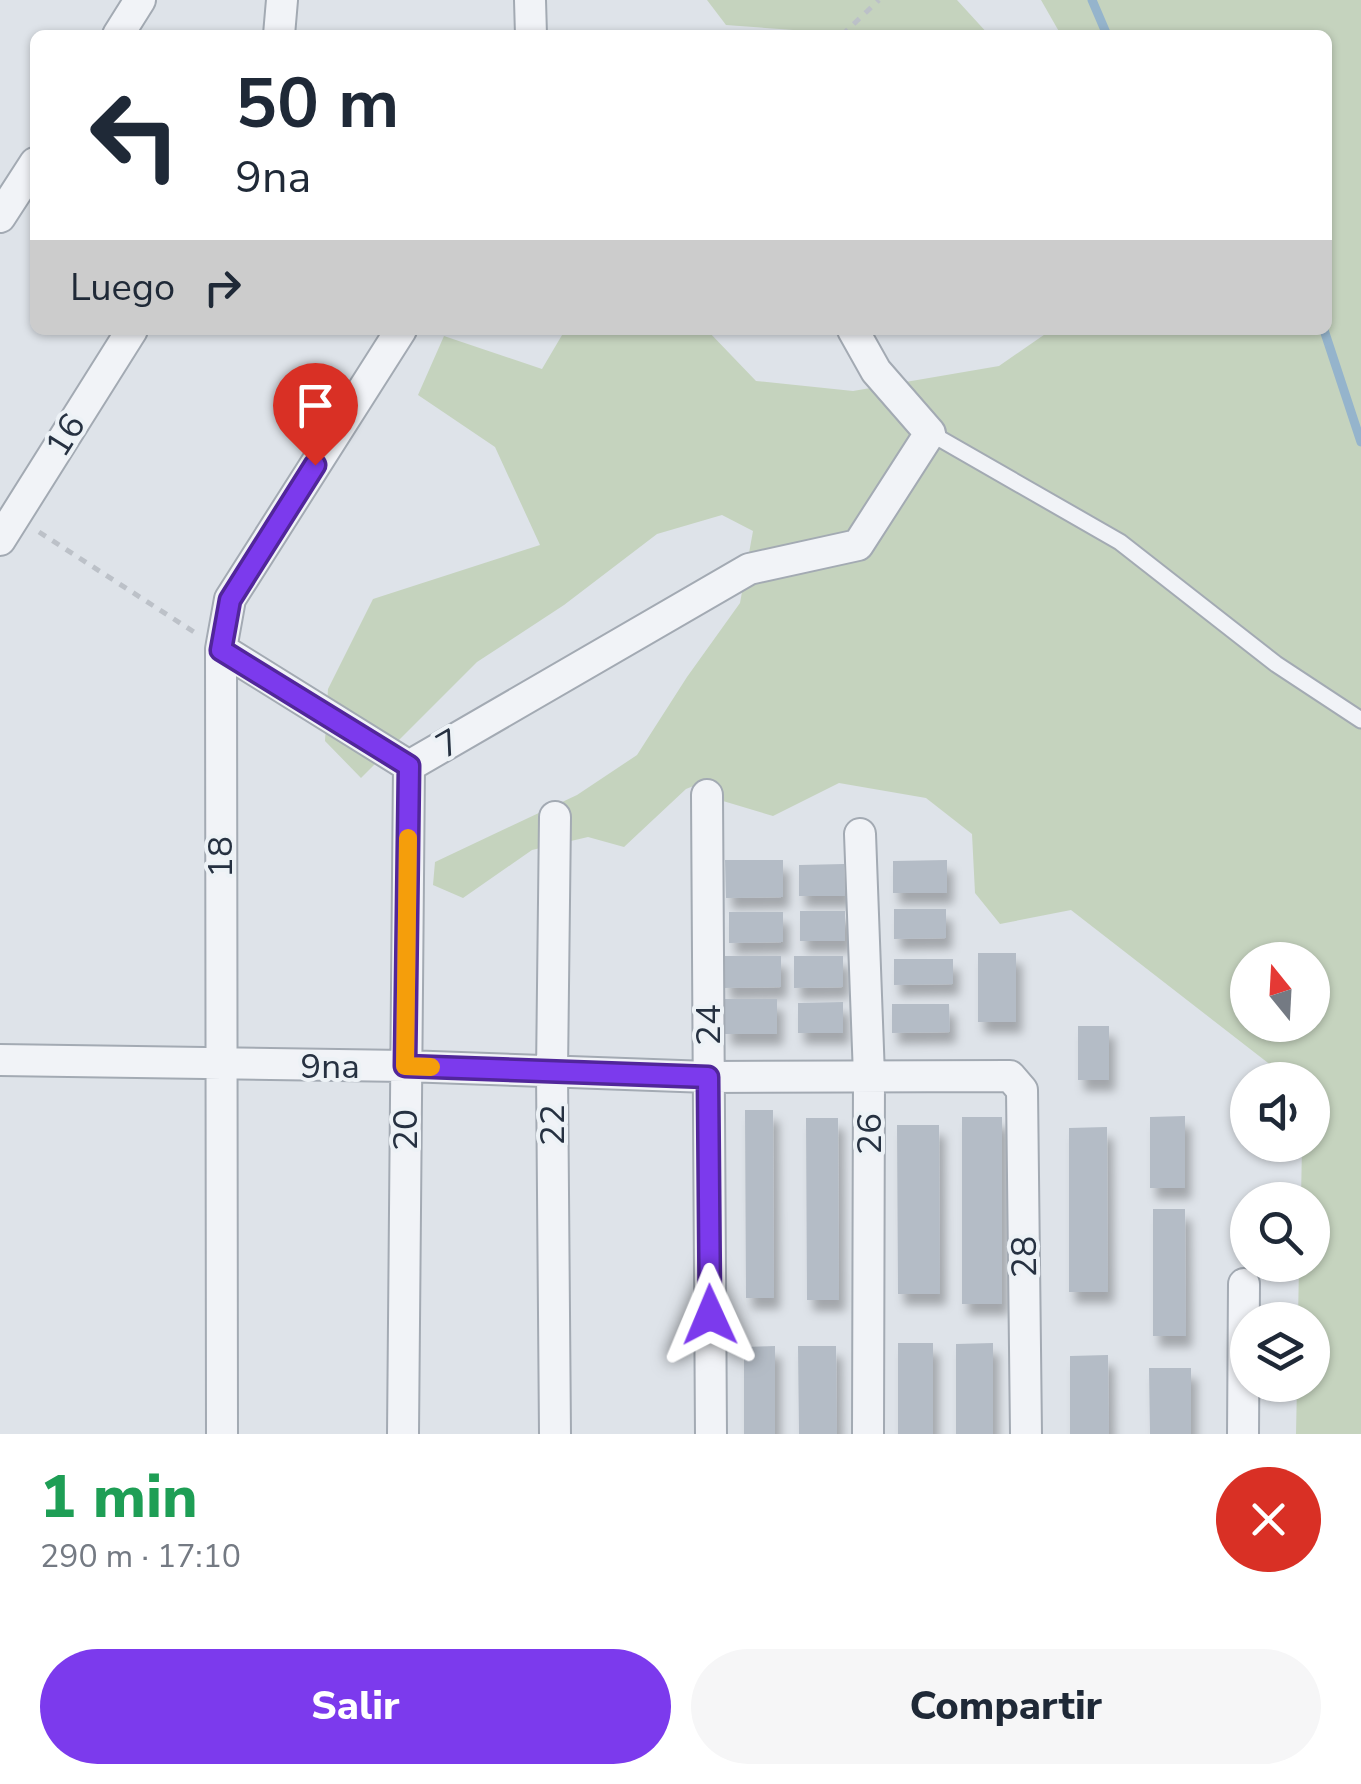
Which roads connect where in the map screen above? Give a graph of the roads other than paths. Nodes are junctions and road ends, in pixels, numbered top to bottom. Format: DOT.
graph roads {
  1 [pos="140,0"];
  2 [pos="282,0"];
  3 [pos="530,0"];
  4 [pos="121,30"];
  5 [pos="279,30"];
  6 [pos="531,30"];
  7 [pos="30,171"];
  8 [pos="0,218"];
  9 [pos="129,335"];
  10 [pos="398,335"];
  11 [pos="856,335"];
  12 [pos="930,433"];
  13 [pos="5,521"];
  14 [pos="221,650"];
  15 [pos="1361,720"];
  16 [pos="409,766"];
  17 [pos="707,795"];
  18 [pos="555,817"];
  19 [pos="860,834"];
  20 [pos="0,1060"];
  21 [pos="219,1066"];
  22 [pos="405,1066"];
  23 [pos="552,1072"];
  24 [pos="869,1076"];
  25 [pos="708,1077"];
  26 [pos="1017,1082"];
  27 [pos="1244,1284"];
  28 [pos="222,1434"];
  29 [pos="403,1434"];
  30 [pos="554,1434"];
  31 [pos="712,1434"];
  32 [pos="868,1434"];
  33 [pos="1026,1434"];
  34 [pos="1243,1434"];
  1 -- 4 [label="street"];
  2 -- 5 [label="street"];
  3 -- 6 [label="street"];
  7 -- 8 [label="street"];
  9 -- 13 [label="street, 16"];
  10 -- 14 [label="street, 18"];
  11 -- 12 [label="street"];
  12 -- 15 [label="lane"];
  12 -- 16 [label="street, 7"];
  14 -- 16 [label="street, 7"];
  14 -- 21 [label="street, 18"];
  16 -- 22 [label="street, 20"];
  17 -- 25 [label="street, 24"];
  18 -- 23 [label="street, 22"];
  19 -- 24 [label="street, 26"];
  20 -- 21 [label="street, 9na"];
  21 -- 22 [label="street, 9na"];
  21 -- 28 [label="street, 18"];
  22 -- 23 [label="street, 9na"];
  22 -- 29 [label="street, 20"];
  23 -- 25 [label="street, 9na"];
  23 -- 30 [label="street, 22"];
  24 -- 25 [label="street, 9na"];
  24 -- 26 [label="street, 9na"];
  24 -- 32 [label="street, 26"];
  25 -- 31 [label="street, 24"];
  26 -- 33 [label="street, 28"];
  27 -- 34 [label="street"];
}
